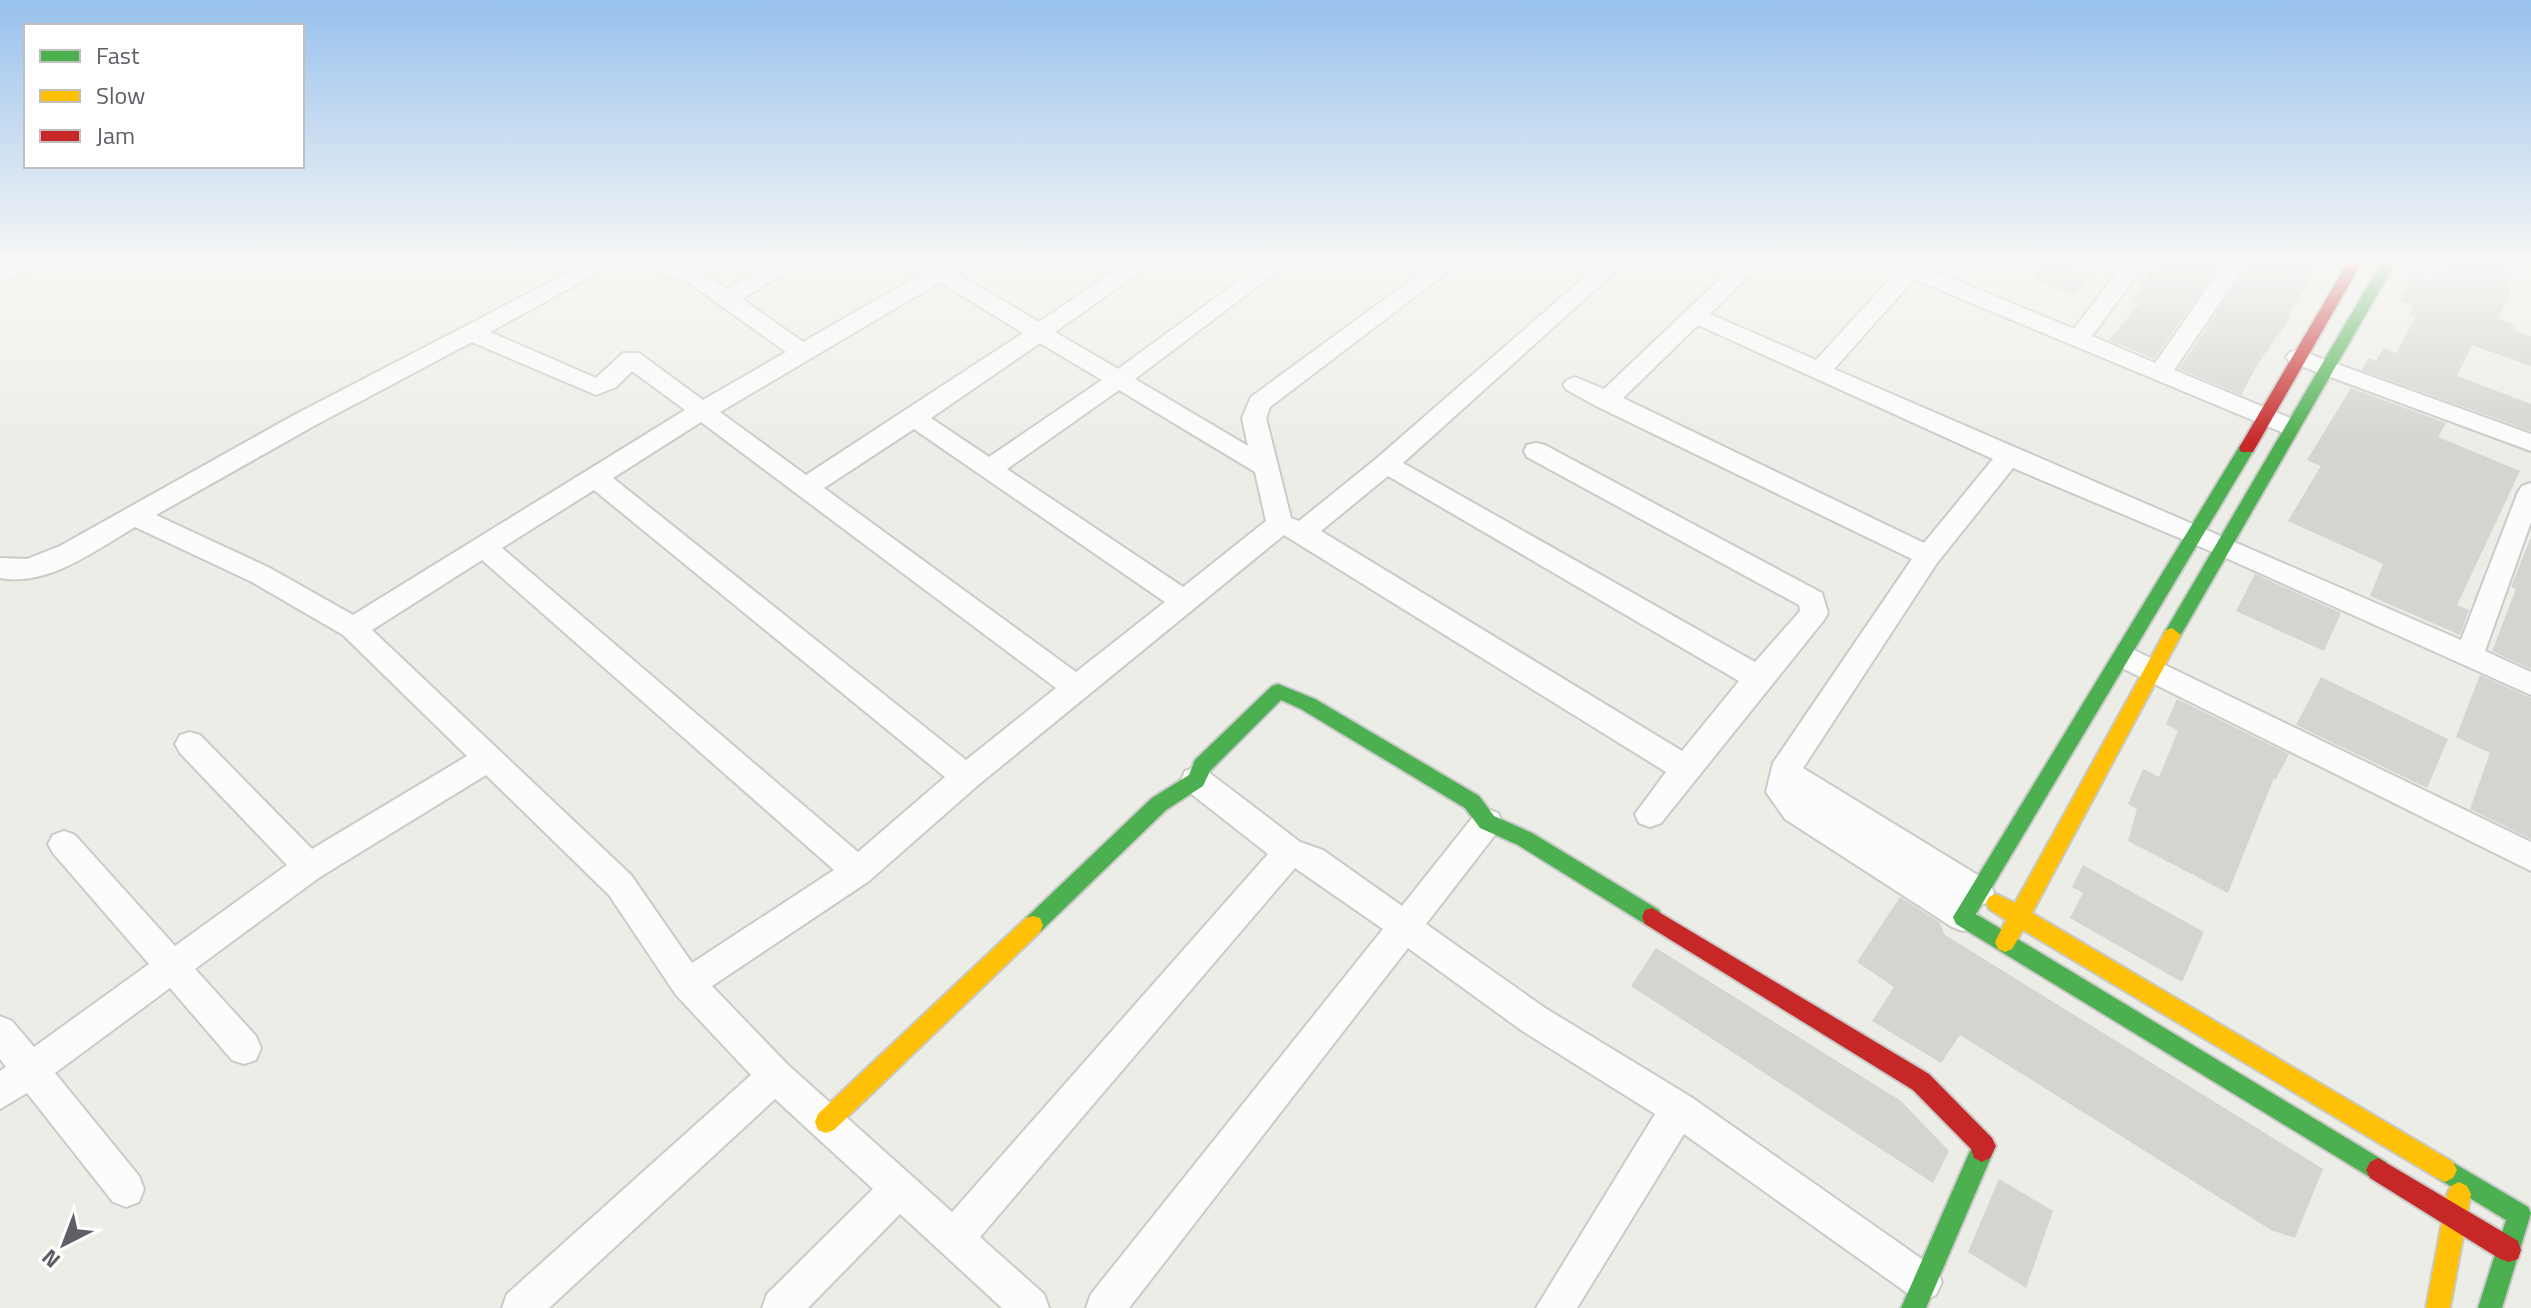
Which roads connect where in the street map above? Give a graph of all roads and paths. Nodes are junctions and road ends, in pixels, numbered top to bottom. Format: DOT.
graph roads {
  1 [pos="494,321"];
  2 [pos="759,321"];
  3 [pos="858,321"];
  4 [pos="1019,321"];
  5 [pos="1053,321"];
  6 [pos="1198,321"];
  7 [pos="1370,321"];
  8 [pos="1548,321"];
  9 [pos="1691,321"];
  10 [pos="1708,321"];
  11 [pos="1864,321"];
  12 [pos="2041,321"];
  13 [pos="2092,321"];
  14 [pos="2196,321"];
  15 [pos="2320,321"];
  16 [pos="2353,321"];
  17 [pos="1037,332"];
  18 [pos="471,333"];
  19 [pos="2079,338"];
  20 [pos="803,353"];
  21 [pos="2298,357"];
  22 [pos="2325,367"];
  23 [pos="1820,370"];
  24 [pos="2161,372"];
  25 [pos="1118,380"];
  26 [pos="1575,385"];
  27 [pos="1606,401"];
  28 [pos="700,412"];
  29 [pos="2264,416"];
  30 [pos="914,418"];
  31 [pos="2290,428"];
  32 [pos="2531,443"];
  33 [pos="1536,451"];
  34 [pos="2009,456"];
  35 [pos="1386,464"];
  36 [pos="1264,466"];
  37 [pos="988,470"];
  38 [pos="596,478"];
  39 [pos="806,487"];
  40 [pos="2531,492"];
  41 [pos="134,516"];
  42 [pos="1292,528"];
  43 [pos="2196,534"];
  44 [pos="2224,546"];
  45 [pos="485,548"];
  46 [pos="2519,551"];
  47 [pos="1928,556"];
  48 [pos="0,568"];
  49 [pos="1184,601"];
  50 [pos="353,628"];
  51 [pos="2122,655"];
  52 [pos="2469,656"];
  53 [pos="2151,670"];
  54 [pos="1758,678"];
  55 [pos="2531,684"];
  56 [pos="1076,688"];
  57 [pos="190,744"];
  58 [pos="487,759"];
  59 [pos="1688,770"];
  60 [pos="966,777"];
  61 [pos="1196,780"];
  62 [pos="1650,814"];
  63 [pos="1487,822"];
  64 [pos="64,844"];
  65 [pos="1289,852"];
  66 [pos="2531,857"];
  67 [pos="309,867"];
  68 [pos="858,871"];
  69 [pos="1971,905"];
  70 [pos="2019,917"];
  71 [pos="1405,927"];
  72 [pos="2005,942"];
  73 [pos="174,968"];
  74 [pos="688,984"];
  75 [pos="0,1032"];
  76 [pos="244,1048"];
  77 [pos="31,1070"];
  78 [pos="775,1076"];
  79 [pos="0,1092"];
  80 [pos="1679,1109"];
  81 [pos="826,1122"];
  82 [pos="2463,1181"];
  83 [pos="126,1189"];
  84 [pos="899,1189"];
  85 [pos="2453,1217"];
  86 [pos="2523,1238"];
  87 [pos="954,1239"];
  88 [pos="1918,1295"];
  89 [pos="521,1308"];
  90 [pos="781,1308"];
  91 [pos="1030,1308"];
  92 [pos="1105,1308"];
  93 [pos="1555,1308"];
  94 [pos="2438,1308"];
  95 [pos="2490,1308"];
  1 -- 18 [label="street"];
  2 -- 20 [label="street"];
  3 -- 20 [label="street"];
  4 -- 17 [label="street"];
  5 -- 17 [label="street"];
  6 -- 25 [label="street"];
  7 -- 36 [label="street"];
  8 -- 35 [label="street"];
  9 -- 27 [label="street"];
  10 -- 23 [label="street"];
  11 -- 23 [label="street"];
  12 -- 19 [label="street"];
  13 -- 19 [label="street"];
  14 -- 24 [label="street"];
  15 -- 21 [label="main road"];
  16 -- 22 [label="main road"];
  17 -- 25 [label="street"];
  17 -- 30 [label="street"];
  18 -- 28 [label="street"];
  18 -- 41 [label="street"];
  19 -- 24 [label="street"];
  20 -- 28 [label="street"];
  21 -- 22 [label="street"];
  21 -- 29 [label="main road"];
  22 -- 31 [label="main road"];
  22 -- 32 [label="street"];
  23 -- 34 [label="street"];
  24 -- 29 [label="street"];
  25 -- 36 [label="street"];
  25 -- 37 [label="street"];
  26 -- 27 [label="street"];
  27 -- 47 [label="street"];
  28 -- 38 [label="street"];
  28 -- 39 [label="street"];
  29 -- 31 [label="street"];
  29 -- 43 [label="main road"];
  30 -- 37 [label="street"];
  30 -- 39 [label="street"];
  31 -- 44 [label="main road"];
  33 -- 54 [label="street"];
  34 -- 43 [label="street"];
  34 -- 47 [label="street"];
  35 -- 42 [label="street"];
  35 -- 54 [label="street"];
  36 -- 42 [label="street"];
  37 -- 49 [label="street"];
  38 -- 45 [label="street"];
  38 -- 60 [label="street"];
  39 -- 56 [label="street"];
  40 -- 46 [label="street"];
  41 -- 48 [label="street"];
  41 -- 50 [label="street"];
  42 -- 49 [label="street"];
  42 -- 59 [label="street"];
  43 -- 44 [label="street"];
  43 -- 51 [label="main road"];
  44 -- 52 [label="street"];
  44 -- 53 [label="main road"];
  45 -- 50 [label="street"];
  45 -- 68 [label="street"];
  46 -- 52 [label="street"];
  47 -- 69 [label="street"];
  49 -- 56 [label="street"];
  50 -- 58 [label="street"];
  51 -- 53 [label="street"];
  51 -- 69 [label="main road"];
  52 -- 55 [label="street"];
  53 -- 66 [label="street"];
  53 -- 70 [label="main road"];
  54 -- 59 [label="street"];
  56 -- 60 [label="street"];
  57 -- 67 [label="street"];
  58 -- 67 [label="street"];
  58 -- 74 [label="street"];
  59 -- 62 [label="street"];
  60 -- 68 [label="street"];
  61 -- 63 [label="main road"];
  61 -- 65 [label="street"];
  61 -- 81 [label="main road"];
  63 -- 71 [label="street"];
  63 -- 88 [label="main road"];
  64 -- 73 [label="street"];
  65 -- 71 [label="street"];
  65 -- 87 [label="street"];
  67 -- 73 [label="street"];
  68 -- 74 [label="street"];
  69 -- 70 [label="main road"];
  69 -- 72 [label="main road"];
  70 -- 72 [label="main road"];
  70 -- 82 [label="main road"];
  71 -- 80 [label="street"];
  71 -- 92 [label="street"];
  72 -- 85 [label="main road"];
  73 -- 76 [label="street"];
  73 -- 77 [label="street"];
  74 -- 78 [label="street"];
  75 -- 77 [label="street"];
  77 -- 79 [label="street"];
  77 -- 83 [label="street"];
  78 -- 81 [label="street"];
  78 -- 89 [label="street"];
  80 -- 88 [label="street"];
  80 -- 93 [label="street"];
  81 -- 84 [label="street"];
  82 -- 85 [label="main road"];
  82 -- 86 [label="main road"];
  84 -- 87 [label="street"];
  84 -- 90 [label="street"];
  85 -- 86 [label="main road"];
  85 -- 94 [label="main road"];
  86 -- 95 [label="main road"];
  87 -- 91 [label="street"];
}
